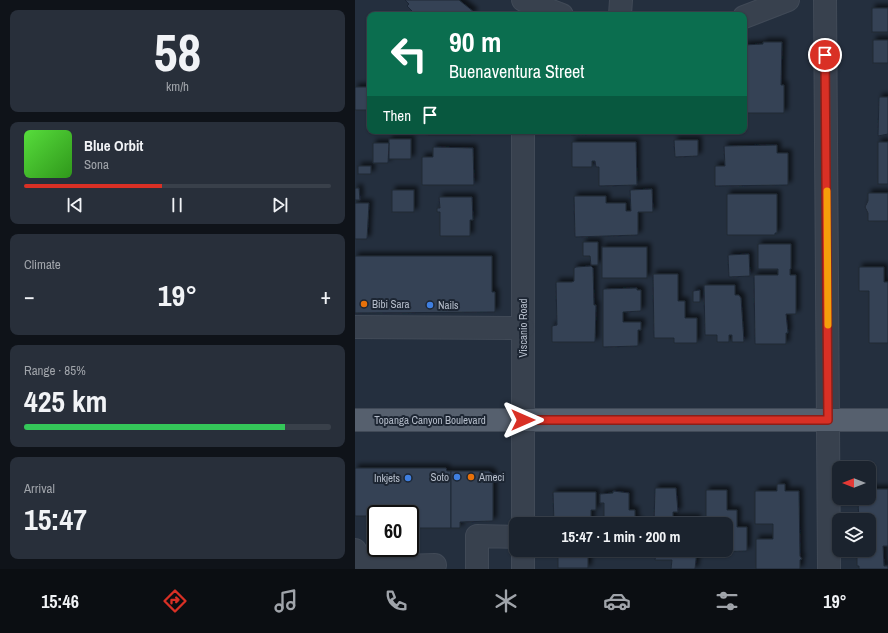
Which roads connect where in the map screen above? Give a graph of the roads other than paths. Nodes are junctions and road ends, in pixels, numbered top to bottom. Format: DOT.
graph roads {
  1 [pos="621,0"];
  2 [pos="788,0"];
  3 [pos="825,0"];
  4 [pos="525,6"];
  5 [pos="550,12"];
  6 [pos="620,12"];
  7 [pos="747,16"];
  8 [pos="523,134"];
  9 [pos="355,326"];
  10 [pos="523,328"];
  11 [pos="355,420"];
  12 [pos="523,420"];
  13 [pos="828,420"];
  14 [pos="888,420"];
  15 [pos="523,517"];
  16 [pos="509,537"];
  17 [pos="355,550"];
  18 [pos="523,557"];
  19 [pos="435,565"];
  20 [pos="477,569"];
  21 [pos="523,569"];
  22 [pos="829,569"];
  1 -- 6 [label="street"];
  2 -- 7 [label="street"];
  3 -- 13 [label="street"];
  4 -- 5 [label="street"];
  8 -- 10 [label="street, Viscanio Road"];
  9 -- 10 [label="street"];
  10 -- 12 [label="street, Viscanio Road"];
  11 -- 12 [label="main road, Topanga Canyon Boulevard"];
  12 -- 13 [label="main road, Topanga Canyon Boulevard"];
  12 -- 15 [label="street, Viscanio Road"];
  13 -- 14 [label="main road, Topanga Canyon Boulevard"];
  13 -- 22 [label="street"];
  16 -- 20 [label="street"];
  17 -- 19 [label="street"];
  18 -- 21 [label="street"];
}
